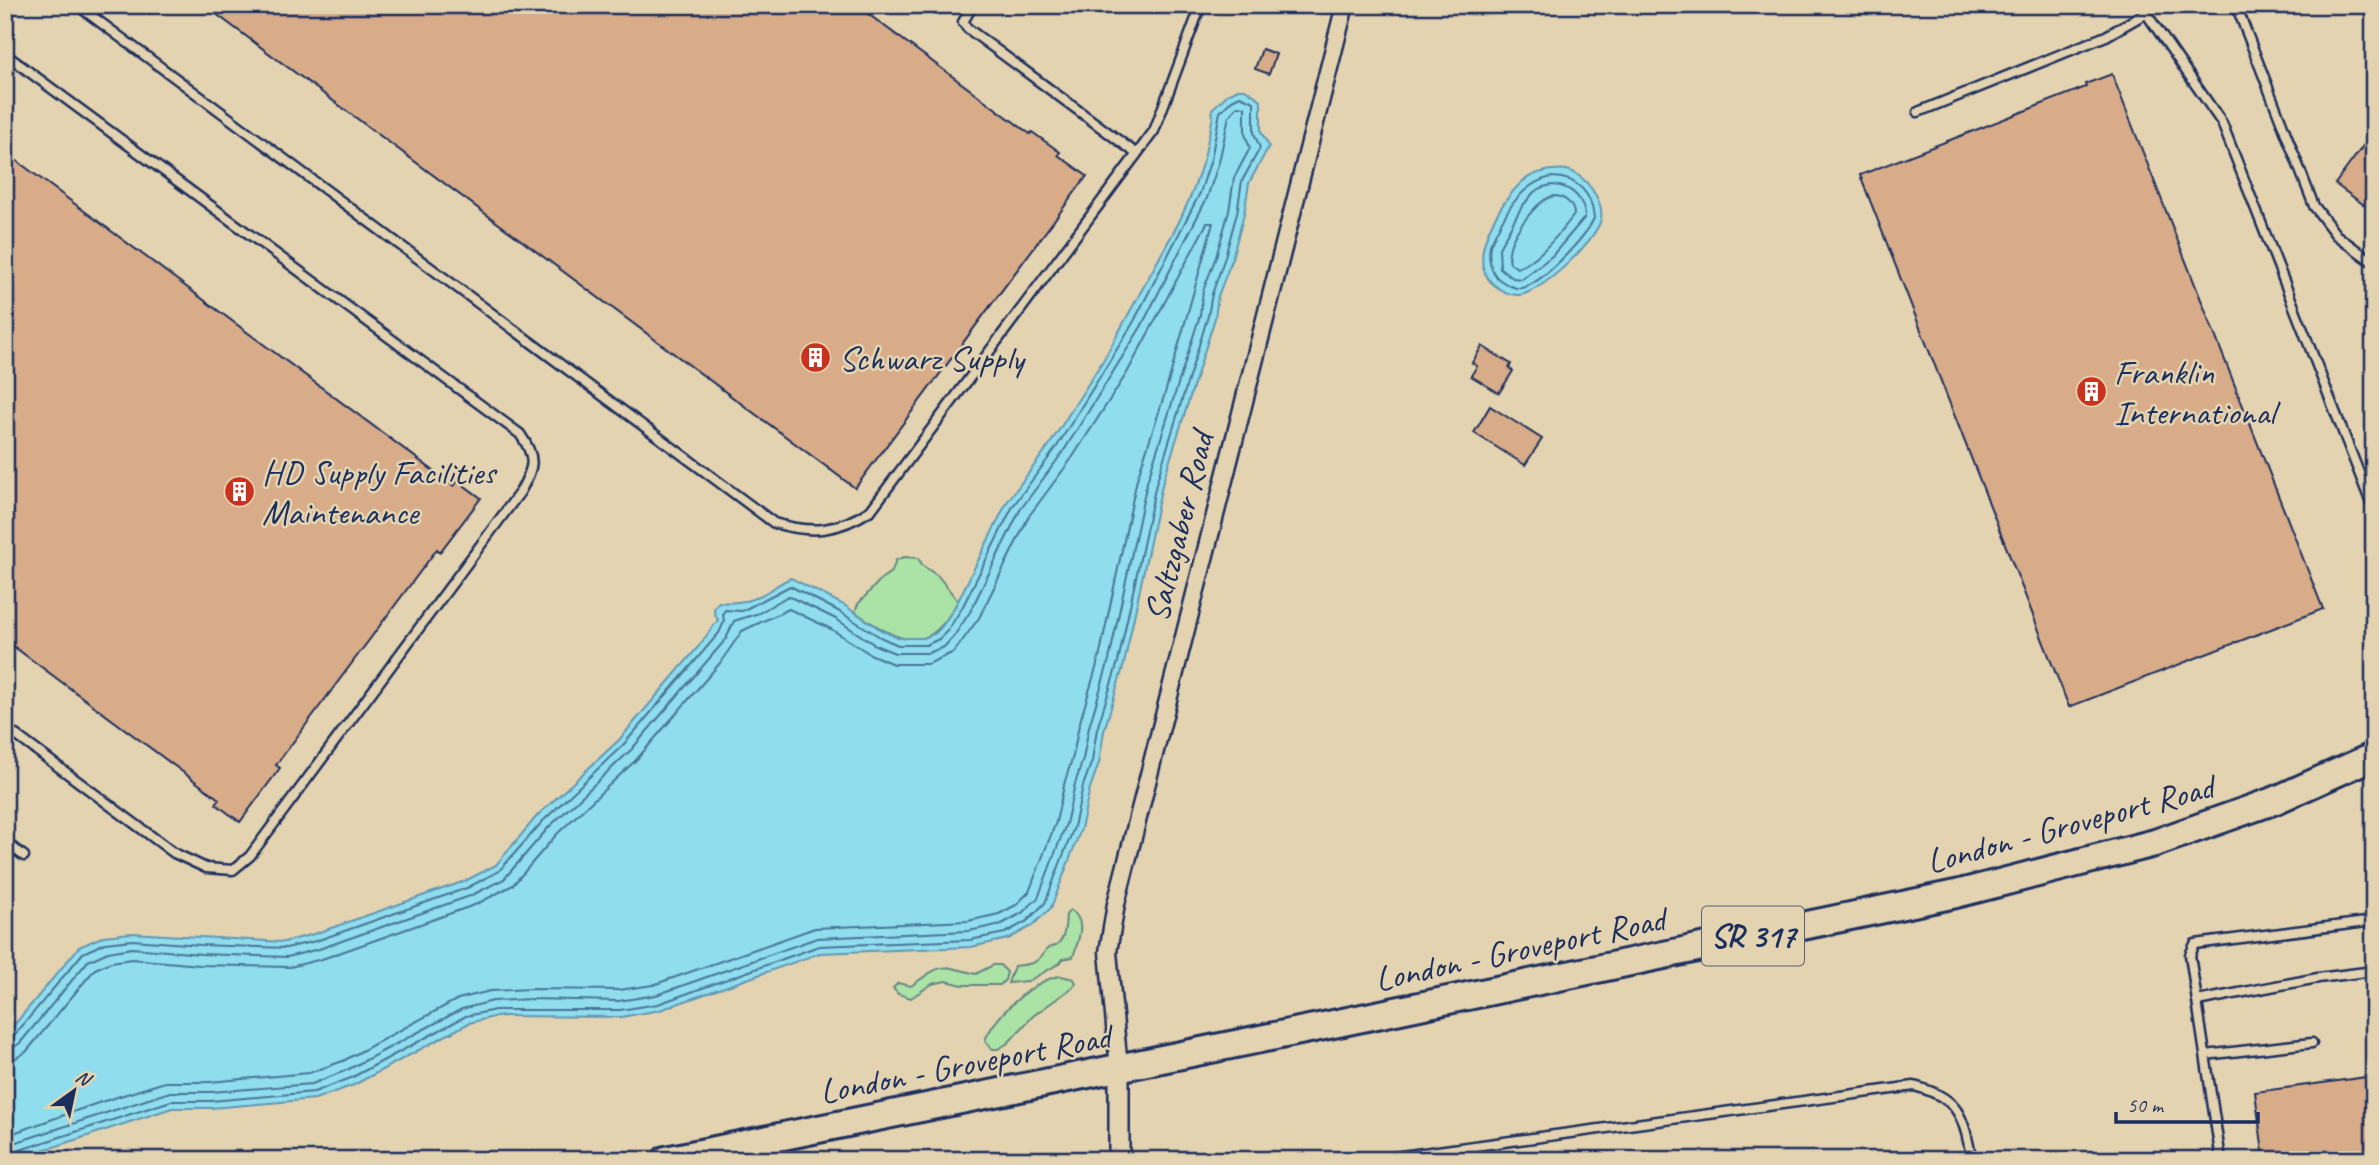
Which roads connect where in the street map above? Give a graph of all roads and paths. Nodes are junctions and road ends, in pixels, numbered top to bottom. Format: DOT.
graph roads {
  1 [pos="77,5"];
  2 [pos="974,5"];
  3 [pos="1201,5"];
  4 [pos="1345,5"];
  5 [pos="2236,5"];
  6 [pos="2145,9"];
  7 [pos="5,54"];
  8 [pos="1918,112"];
  9 [pos="1137,154"];
  10 [pos="2374,263"];
  11 [pos="2374,511"];
  12 [pos="5,727"];
  13 [pos="2374,757"];
  14 [pos="5,842"];
  15 [pos="24,856"];
  16 [pos="2374,921"];
  17 [pos="2374,971"];
  18 [pos="2197,1001"];
  19 [pos="2312,1043"];
  20 [pos="2205,1055"];
  21 [pos="1119,1068"];
  22 [pos="666,1160"];
  23 [pos="1119,1160"];
  24 [pos="1372,1160"];
  25 [pos="1972,1160"];
  26 [pos="2221,1160"];
  1 -- 9 [label="lane"];
  2 -- 9 [label="lane"];
  3 -- 9 [label="lane"];
  4 -- 21 [label="street, Saltzgaber Road"];
  5 -- 10 [label="lane"];
  6 -- 8 [label="lane"];
  6 -- 11 [label="lane"];
  7 -- 12 [label="lane"];
  13 -- 21 [label="main road, London - Groveport Road / SR 317"];
  14 -- 15 [label="lane"];
  16 -- 18 [label="lane"];
  17 -- 18 [label="lane"];
  18 -- 20 [label="lane"];
  19 -- 20 [label="lane"];
  20 -- 26 [label="lane"];
  21 -- 22 [label="main road, London - Groveport Road / SR 317"];
  21 -- 23 [label="street"];
  24 -- 25 [label="lane"];
}
